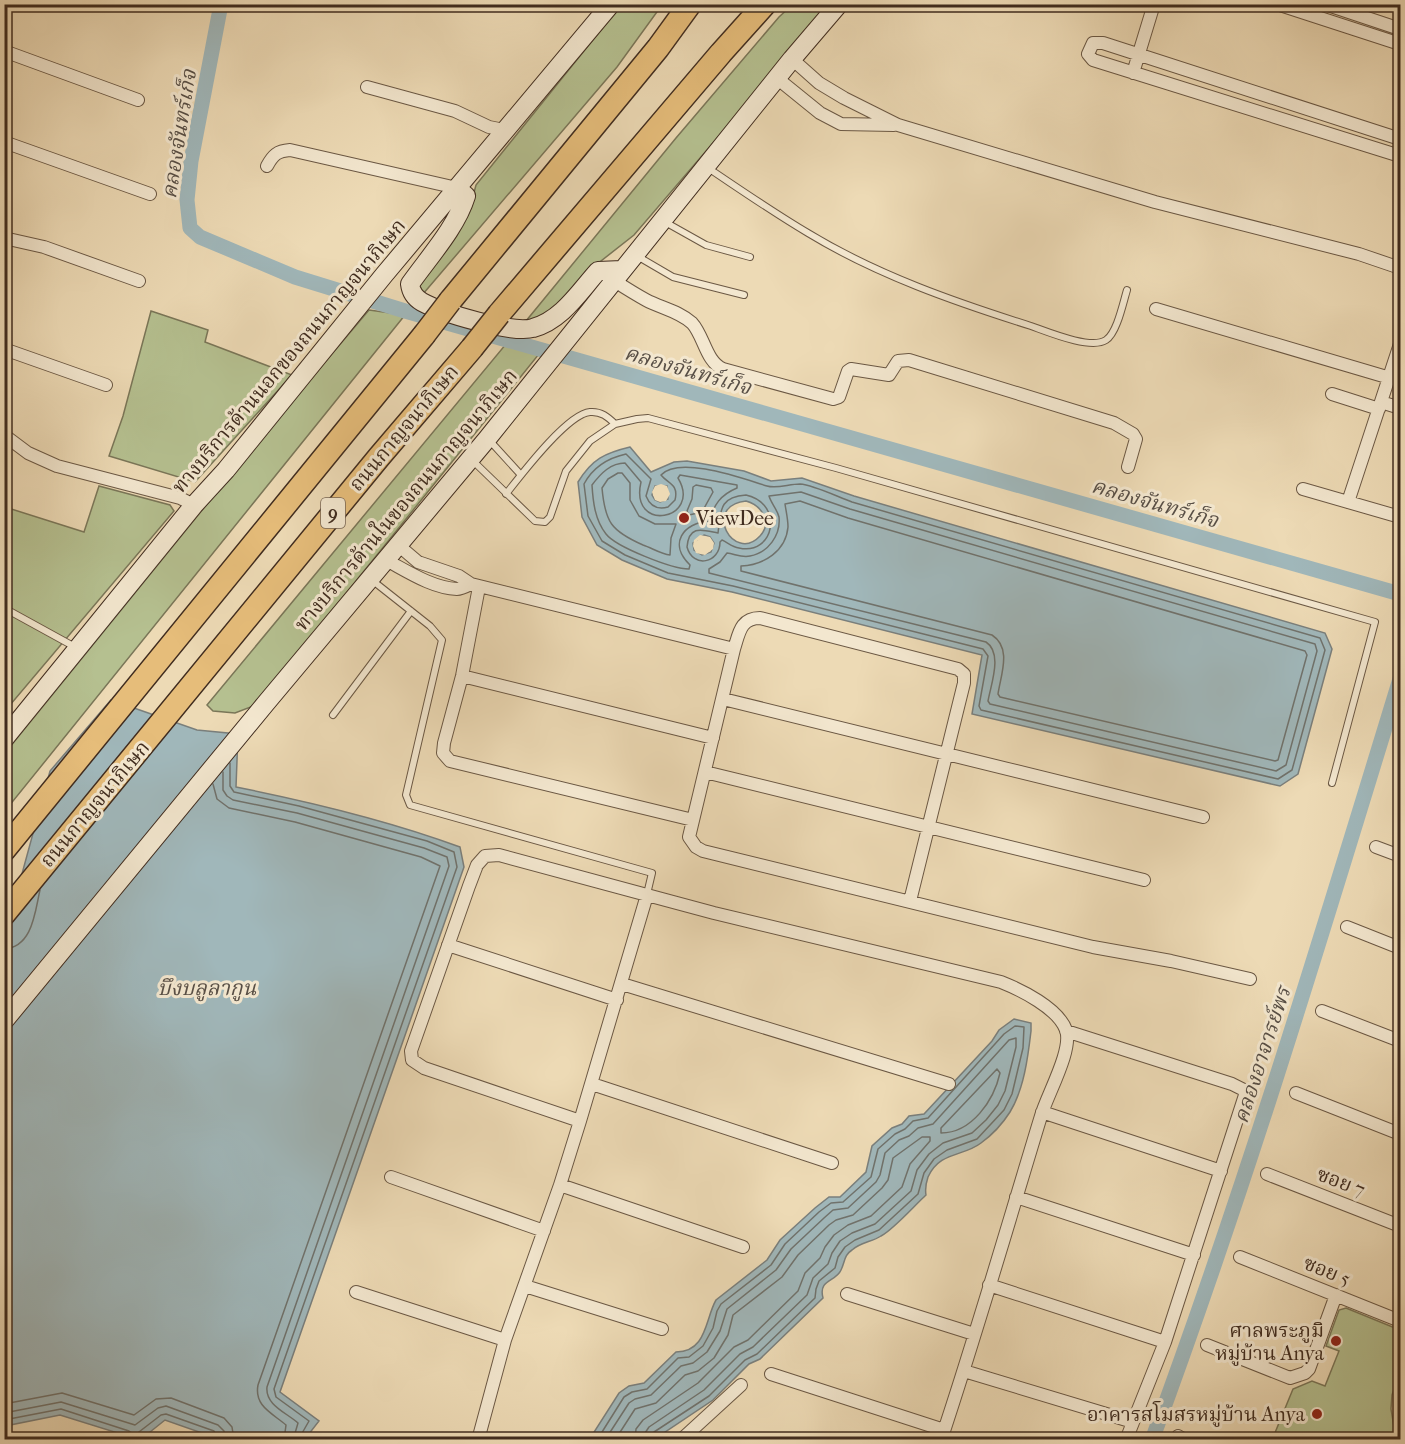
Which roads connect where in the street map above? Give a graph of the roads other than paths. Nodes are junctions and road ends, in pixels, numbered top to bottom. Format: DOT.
graph roads {
  1 [pos="611,4"];
  2 [pos="690,4"];
  3 [pos="765,4"];
  4 [pos="839,4"];
  5 [pos="1154,4"];
  6 [pos="1277,4"];
  7 [pos="1324,4"];
  8 [pos="1401,29"];
  9 [pos="1401,44"];
  10 [pos="4,51"];
  11 [pos="1139,54"];
  12 [pos="792,60"];
  13 [pos="1133,73"];
  14 [pos="778,79"];
  15 [pos="367,87"];
  16 [pos="138,100"];
  17 [pos="898,125"];
  18 [pos="504,130"];
  19 [pos="1401,139"];
  20 [pos="4,142"];
  21 [pos="1401,156"];
  22 [pos="267,166"];
  23 [pos="705,166"];
  24 [pos="458,188"];
  25 [pos="150,194"];
  26 [pos="662,220"];
  27 [pos="4,238"];
  28 [pos="634,255"];
  29 [pos="750,257"];
  30 [pos="1401,267"];
  31 [pos="618,275"];
  32 [pos="139,281"];
  33 [pos="1127,290"];
  34 [pos="744,295"];
  35 [pos="1156,309"];
  36 [pos="4,314"];
  37 [pos="4,334"];
  38 [pos="1401,344"];
  39 [pos="4,348"];
  40 [pos="1390,378"];
  41 [pos="106,385"];
  42 [pos="1332,394"];
  43 [pos="1380,406"];
  44 [pos="1401,408"];
  45 [pos="615,424"];
  46 [pos="4,435"];
  47 [pos="487,438"];
  48 [pos="470,459"];
  49 [pos="1128,467"];
  50 [pos="521,475"];
  51 [pos="1303,489"];
  52 [pos="506,494"];
  53 [pos="1348,502"];
  54 [pos="194,505"];
  55 [pos="1401,517"];
  56 [pos="398,546"];
  57 [pos="386,560"];
  58 [pos="370,579"];
  59 [pos="475,585"];
  60 [pos="4,608"];
  61 [pos="411,611"];
  62 [pos="78,648"];
  63 [pos="734,649"];
  64 [pos="462,676"];
  65 [pos="723,699"];
  66 [pos="333,714"];
  67 [pos="713,738"];
  68 [pos="4,739"];
  69 [pos="947,754"];
  70 [pos="705,772"];
  71 [pos="1332,783"];
  72 [pos="1203,818"];
  73 [pos="693,820"];
  74 [pos="929,828"];
  75 [pos="1376,847"];
  76 [pos="4,850"];
  77 [pos="1401,856"];
  78 [pos="1144,880"];
  79 [pos="647,895"];
  80 [pos="910,901"];
  81 [pos="4,914"];
  82 [pos="1347,927"];
  83 [pos="448,945"];
  84 [pos="1401,948"];
  85 [pos="1250,979"];
  86 [pos="622,984"];
  87 [pos="617,1000"];
  88 [pos="1322,1011"];
  89 [pos="4,1022"];
  90 [pos="1066,1031"];
  91 [pos="1401,1041"];
  92 [pos="592,1084"];
  93 [pos="949,1084"];
  94 [pos="1296,1093"];
  95 [pos="1042,1112"];
  96 [pos="580,1121"];
  97 [pos="1401,1134"];
  98 [pos="832,1163"];
  99 [pos="1221,1171"];
  100 [pos="1267,1174"];
  101 [pos="391,1177"];
  102 [pos="560,1185"];
  103 [pos="1016,1197"];
  104 [pos="1401,1226"];
  105 [pos="544,1231"];
  106 [pos="743,1247"];
  107 [pos="1194,1255"];
  108 [pos="1240,1257"];
  109 [pos="989,1284"];
  110 [pos="525,1286"];
  111 [pos="356,1292"];
  112 [pos="847,1294"];
  113 [pos="1336,1295"];
  114 [pos="1401,1321"];
  115 [pos="662,1329"];
  116 [pos="974,1334"];
  117 [pos="506,1340"];
  118 [pos="1166,1342"];
  119 [pos="1207,1345"];
  120 [pos="964,1371"];
  121 [pos="771,1374"];
  122 [pos="741,1385"];
  123 [pos="1133,1422"];
  124 [pos="943,1435"];
  125 [pos="478,1440"];
  126 [pos="681,1440"];
  127 [pos="1126,1440"];
  1 -- 18 [label="main road, ทางบริการด้านนอกของถนนกาญจนาภิเษก"];
  2 -- 76 [label="highway, ถนนกาญจนาภิเษก / 9, bridge"];
  3 -- 81 [label="highway, ถนนกาญจนาภิเษก / 9, bridge"];
  4 -- 12 [label="main road, ทางบริการด้านในของถนนกาญจนาภิเษก"];
  5 -- 11 [label="street"];
  6 -- 9 [label="street"];
  7 -- 8 [label="street"];
  10 -- 16 [label="street"];
  11 -- 13 [label="street"];
  11 -- 13 [label="street"];
  11 -- 19 [label="street"];
  12 -- 14 [label="main road, ทางบริการด้านในของถนนกาญจนาภิเษก"];
  12 -- 17 [label="street"];
  13 -- 21 [label="street"];
  14 -- 17 [label="street"];
  14 -- 23 [label="main road, ทางบริการด้านในของถนนกาญจนาภิเษก"];
  15 -- 18 [label="street"];
  17 -- 30 [label="street"];
  18 -- 24 [label="main road, ทางบริการด้านนอกของถนนกาญจนาภิเษก"];
  20 -- 25 [label="street"];
  22 -- 24 [label="street"];
  23 -- 26 [label="main road, ทางบริการด้านในของถนนกาญจนาภิเษก"];
  23 -- 33 [label="lane"];
  24 -- 31 [label="main road"];
  24 -- 54 [label="main road, ทางบริการด้านนอกของถนนกาญจนาภิเษก"];
  26 -- 28 [label="main road, ทางบริการด้านในของถนนกาญจนาภิเษก"];
  26 -- 29 [label="lane"];
  27 -- 32 [label="street"];
  28 -- 31 [label="main road, ทางบริการด้านในของถนนกาญจนาภิเษก"];
  28 -- 34 [label="lane"];
  31 -- 47 [label="main road, ทางบริการด้านในของถนนกาญจนาภิเษก"];
  31 -- 49 [label="street"];
  35 -- 40 [label="street"];
  36 -- 37 [label="street"];
  38 -- 40 [label="street"];
  39 -- 41 [label="street"];
  40 -- 43 [label="street"];
  42 -- 43 [label="street"];
  43 -- 44 [label="street"];
  43 -- 53 [label="street"];
  45 -- 50 [label="lane"];
  45 -- 52 [label="lane"];
  45 -- 71 [label="lane"];
  46 -- 54 [label="street"];
  47 -- 48 [label="main road, ทางบริการด้านในของถนนกาญจนาภิเษก"];
  47 -- 50 [label="lane"];
  48 -- 52 [label="lane"];
  48 -- 56 [label="main road, ทางบริการด้านในของถนนกาญจนาภิเษก"];
  50 -- 52 [label="lane"];
  51 -- 53 [label="street"];
  53 -- 55 [label="street"];
  54 -- 62 [label="main road, ทางบริการด้านนอกของถนนกาญจนาภิเษก"];
  56 -- 57 [label="main road, ทางบริการด้านในของถนนกาญจนาภิเษก"];
  56 -- 59 [label="street"];
  57 -- 58 [label="main road, ทางบริการด้านในของถนนกาญจนาภิเษก"];
  57 -- 59 [label="street"];
  58 -- 61 [label="lane"];
  58 -- 89 [label="main road, ทางบริการด้านในของถนนกาญจนาภิเษก"];
  59 -- 63 [label="street"];
  59 -- 64 [label="street"];
  60 -- 62 [label="lane"];
  61 -- 66 [label="lane"];
  61 -- 79 [label="lane"];
  62 -- 68 [label="main road, ทางบริการด้านนอกของถนนกาญจนาภิเษก"];
  63 -- 65 [label="street"];
  63 -- 69 [label="street"];
  64 -- 67 [label="street"];
  64 -- 73 [label="street"];
  65 -- 67 [label="street"];
  65 -- 69 [label="street"];
  67 -- 70 [label="street"];
  69 -- 72 [label="street"];
  69 -- 74 [label="street"];
  70 -- 73 [label="street"];
  70 -- 74 [label="street"];
  73 -- 80 [label="street"];
  74 -- 78 [label="street"];
  74 -- 80 [label="street"];
  75 -- 77 [label="street"];
  79 -- 83 [label="street"];
  79 -- 86 [label="street"];
  79 -- 90 [label="street"];
  80 -- 85 [label="street"];
  82 -- 84 [label="street"];
  83 -- 87 [label="street"];
  83 -- 96 [label="street"];
  86 -- 87 [label="street"];
  86 -- 93 [label="street"];
  87 -- 92 [label="street"];
  88 -- 91 [label="street"];
  90 -- 95 [label="street"];
  90 -- 99 [label="street"];
  92 -- 96 [label="street"];
  92 -- 98 [label="street"];
  94 -- 97 [label="street"];
  95 -- 99 [label="street"];
  95 -- 103 [label="street"];
  96 -- 102 [label="street"];
  99 -- 107 [label="street"];
  100 -- 104 [label="street, ซอย 7"];
  101 -- 105 [label="street"];
  102 -- 105 [label="street"];
  102 -- 106 [label="street"];
  103 -- 107 [label="street"];
  103 -- 109 [label="street"];
  105 -- 110 [label="street"];
  107 -- 118 [label="street"];
  108 -- 113 [label="street, ซอย 5"];
  109 -- 116 [label="street"];
  109 -- 118 [label="street"];
  110 -- 115 [label="street"];
  110 -- 117 [label="street"];
  111 -- 117 [label="street"];
  112 -- 116 [label="street"];
  113 -- 114 [label="street, ซอย 5"];
  113 -- 119 [label="street"];
  116 -- 120 [label="street"];
  117 -- 125 [label="street"];
  118 -- 123 [label="street"];
  120 -- 123 [label="street"];
  120 -- 124 [label="street"];
  121 -- 124 [label="street"];
  122 -- 126 [label="street"];
  123 -- 127 [label="street"];
}
